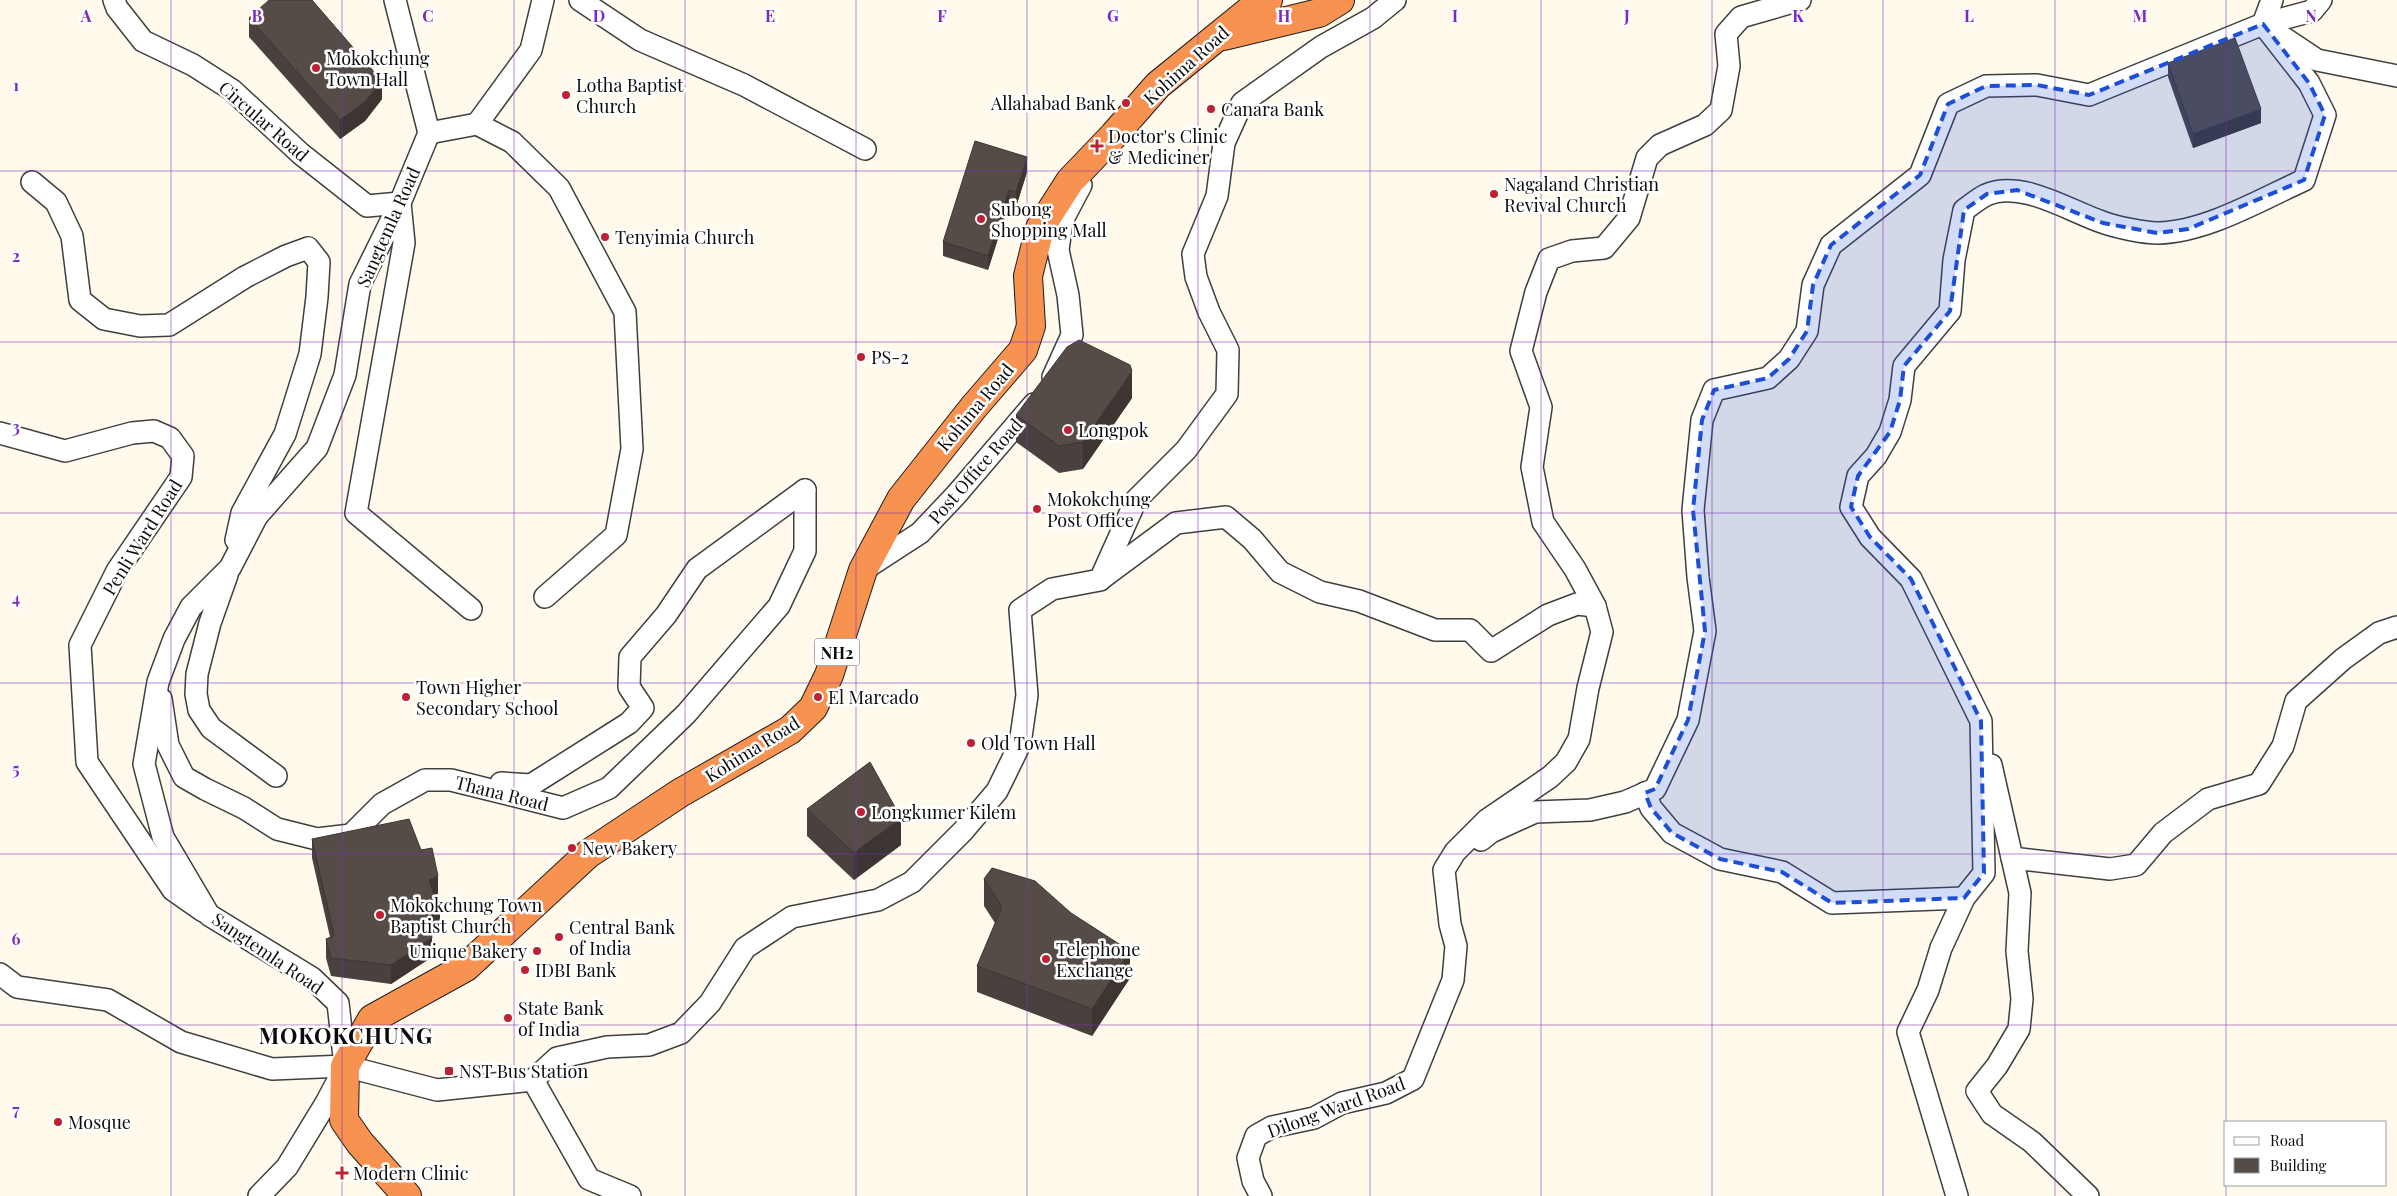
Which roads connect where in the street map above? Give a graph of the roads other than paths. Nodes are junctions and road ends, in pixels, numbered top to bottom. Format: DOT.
graph roads {
  1 [pos="100,0"];
  2 [pos="114,0"];
  3 [pos="395,0"];
  4 [pos="543,0"];
  5 [pos="580,0"];
  6 [pos="1268,0"];
  7 [pos="1340,0"];
  8 [pos="1395,0"];
  9 [pos="2272,0"];
  10 [pos="2321,0"];
  11 [pos="1800,1"];
  12 [pos="2263,24"];
  13 [pos="1215,38"];
  14 [pos="143,41"];
  15 [pos="2397,76"];
  16 [pos="476,124"];
  17 [pos="429,134"];
  18 [pos="865,149"];
  19 [pos="1097,154"];
  20 [pos="32,182"];
  21 [pos="400,203"];
  22 [pos="0,433"];
  23 [pos="230,568"];
  24 [pos="863,570"];
  25 [pos="1100,580"];
  26 [pos="545,597"];
  27 [pos="1595,606"];
  28 [pos="471,609"];
  29 [pos="2397,627"];
  30 [pos="158,682"];
  31 [pos="1981,721"];
  32 [pos="276,776"];
  33 [pos="450,780"];
  34 [pos="1645,793"];
  35 [pos="2012,858"];
  36 [pos="1444,870"];
  37 [pos="1964,898"];
  38 [pos="209,916"];
  39 [pos="0,974"];
  40 [pos="345,1066"];
  41 [pos="533,1080"];
  42 [pos="259,1196"];
  43 [pos="408,1196"];
  44 [pos="630,1196"];
  45 [pos="1261,1196"];
  46 [pos="1957,1196"];
  47 [pos="2088,1196"];
  1 -- 14 [label="street"];
  2 -- 14 [label="street, Circular Road"];
  3 -- 17 [label="street"];
  4 -- 16 [label="street"];
  5 -- 18 [label="street"];
  6 -- 13 [label="highway, Kohima Road / NH2"];
  7 -- 13 [label="highway"];
  8 -- 25 [label="street"];
  9 -- 12 [label="street"];
  10 -- 12 [label="street"];
  11 -- 27 [label="street"];
  12 -- 15 [label="street"];
  12 -- 31 [label="street"];
  12 -- 34 [label="street"];
  13 -- 19 [label="highway, Kohima Road / NH2"];
  14 -- 21 [label="street, Circular Road"];
  16 -- 17 [label="street"];
  16 -- 26 [label="street"];
  17 -- 21 [label="street, Sangtemla Road"];
  19 -- 24 [label="highway, Kohima Road / NH2"];
  19 -- 24 [label="street, Post Office Road"];
  20 -- 23 [label="street"];
  21 -- 23 [label="street, Sangtemla Road"];
  21 -- 28 [label="street"];
  22 -- 38 [label="street, Penli Ward Road"];
  23 -- 30 [label="street, Sangtemla Road"];
  23 -- 32 [label="street"];
  24 -- 40 [label="highway, Kohima Road / NH2"];
  25 -- 27 [label="street"];
  25 -- 41 [label="street"];
  27 -- 36 [label="street"];
  29 -- 35 [label="street"];
  30 -- 33 [label="street, Thana Road"];
  30 -- 38 [label="street, Sangtemla Road"];
  31 -- 35 [label="street"];
  31 -- 37 [label="street"];
  33 -- 33 [label="street, Thana Road"];
  34 -- 36 [label="street"];
  34 -- 37 [label="street"];
  35 -- 47 [label="street"];
  36 -- 45 [label="street, Dilong Ward Road"];
  37 -- 46 [label="street"];
  38 -- 40 [label="street, Sangtemla Road"];
  39 -- 40 [label="street"];
  40 -- 41 [label="street"];
  40 -- 42 [label="street"];
  40 -- 43 [label="highway, Kohima Road / NH2"];
  41 -- 44 [label="street"];
}
